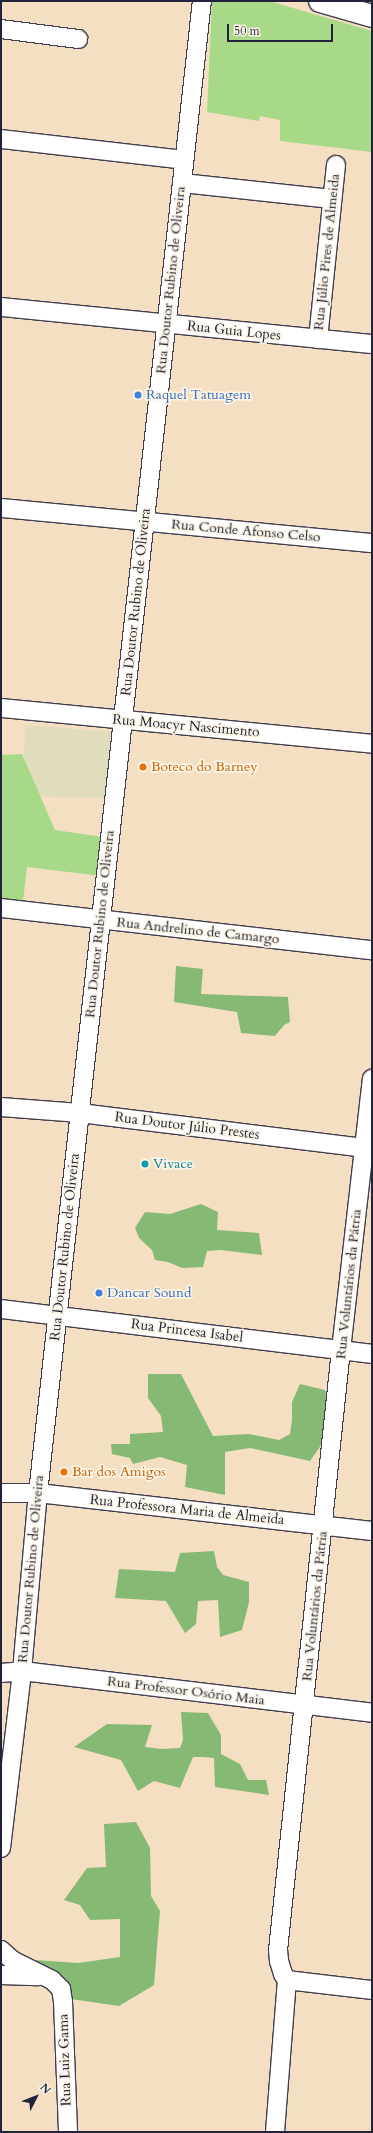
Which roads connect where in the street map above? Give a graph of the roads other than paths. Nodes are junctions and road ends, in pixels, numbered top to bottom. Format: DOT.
graph roads {
  1 [pos="202,1"];
  2 [pos="320,1"];
  3 [pos="372,16"];
  4 [pos="1,29"];
  5 [pos="78,39"];
  6 [pos="1,140"];
  7 [pos="184,160"];
  8 [pos="336,165"];
  9 [pos="182,183"];
  10 [pos="332,199"];
  11 [pos="1,307"];
  12 [pos="166,324"];
  13 [pos="318,339"];
  14 [pos="372,344"];
  15 [pos="1,508"];
  16 [pos="145,521"];
  17 [pos="372,543"];
  18 [pos="1,708"];
  19 [pos="123,720"];
  20 [pos="372,744"];
  21 [pos="1,908"];
  22 [pos="101,920"];
  23 [pos="372,950"];
  24 [pos="372,1080"];
  25 [pos="1,1107"];
  26 [pos="80,1113"];
  27 [pos="368,1148"];
  28 [pos="1,1309"];
  29 [pos="58,1316"];
  30 [pos="341,1350"];
  31 [pos="372,1354"];
  32 [pos="1,1493"];
  33 [pos="38,1493"];
  34 [pos="323,1526"];
  35 [pos="372,1531"];
  36 [pos="22,1671"];
  37 [pos="1,1673"];
  38 [pos="305,1705"];
  39 [pos="372,1713"];
  40 [pos="1,1848"];
  41 [pos="1,1950"];
  42 [pos="1,1975"];
  43 [pos="41,1976"];
  44 [pos="287,1980"];
  45 [pos="372,1990"];
  46 [pos="68,2132"];
  47 [pos="275,2132"];
  1 -- 7 [label="street, Rua Doutor Rubino de Oliveira"];
  2 -- 3 [label="main road"];
  4 -- 5 [label="street"];
  6 -- 7 [label="street"];
  7 -- 9 [label="street, Rua Doutor Rubino de Oliveira"];
  8 -- 10 [label="street, Rua Júlio Pires de Almeida"];
  9 -- 10 [label="street"];
  9 -- 12 [label="street, Rua Doutor Rubino de Oliveira"];
  10 -- 13 [label="street, Rua Júlio Pires de Almeida"];
  11 -- 12 [label="street, Rua Guia Lopes"];
  12 -- 13 [label="street, Rua Guia Lopes"];
  12 -- 16 [label="street, Rua Doutor Rubino de Oliveira"];
  13 -- 14 [label="street, Rua Guia Lopes"];
  15 -- 16 [label="street, Rua Conde Afonso Celso"];
  16 -- 17 [label="street, Rua Conde Afonso Celso"];
  16 -- 19 [label="street, Rua Doutor Rubino de Oliveira"];
  18 -- 19 [label="street, Rua Moacyr Nascimento"];
  19 -- 20 [label="street, Rua Moacyr Nascimento"];
  19 -- 22 [label="street, Rua Doutor Rubino de Oliveira"];
  21 -- 22 [label="street, Rua Andrelino de Camargo"];
  22 -- 23 [label="street, Rua Andrelino de Camargo"];
  22 -- 26 [label="street, Rua Doutor Rubino de Oliveira"];
  24 -- 27 [label="street, Rua Voluntários da Pátria"];
  25 -- 26 [label="street, Rua Doutor Júlio Prestes"];
  26 -- 27 [label="street, Rua Doutor Júlio Prestes"];
  26 -- 29 [label="street, Rua Doutor Rubino de Oliveira"];
  27 -- 30 [label="street, Rua Voluntários da Pátria"];
  28 -- 29 [label="street, Rua Princesa Isabel"];
  29 -- 30 [label="street, Rua Princesa Isabel"];
  29 -- 33 [label="street, Rua Doutor Rubino de Oliveira"];
  30 -- 31 [label="street, Rua Princesa Isabel"];
  30 -- 34 [label="street, Rua Voluntários da Pátria"];
  32 -- 33 [label="street, Rua Professora Maria de Almeida"];
  33 -- 34 [label="street, Rua Professora Maria de Almeida"];
  33 -- 36 [label="street, Rua Doutor Rubino de Oliveira"];
  34 -- 35 [label="street, Rua Professora Maria de Almeida"];
  34 -- 38 [label="street, Rua Voluntários da Pátria"];
  36 -- 37 [label="street, Rua Professor Osório Maia"];
  36 -- 38 [label="street, Rua Professor Osório Maia"];
  36 -- 40 [label="street, Rua Doutor Rubino de Oliveira"];
  38 -- 39 [label="street, Rua Professor Osório Maia"];
  38 -- 44 [label="street, Rua Voluntários da Pátria"];
  41 -- 43 [label="street"];
  42 -- 43 [label="street"];
  43 -- 46 [label="street, Rua Luiz Gama"];
  44 -- 45 [label="street"];
  44 -- 47 [label="street, Rua Voluntários da Pátria"];
}
